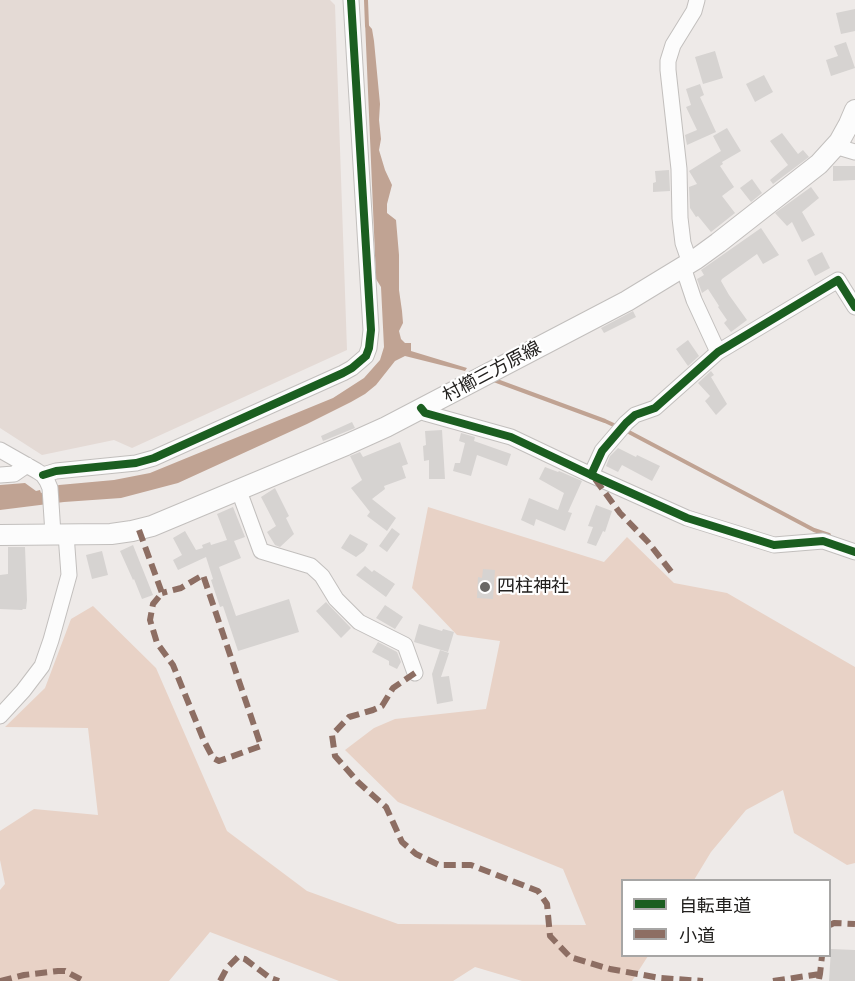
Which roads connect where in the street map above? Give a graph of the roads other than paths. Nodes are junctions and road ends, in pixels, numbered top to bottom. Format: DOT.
graph roads {
  1 [pos="351,0"];
  2 [pos="697,0"];
  3 [pos="855,110"];
  4 [pos="835,146"];
  5 [pos="855,152"];
  6 [pos="686,265"];
  7 [pos="855,308"];
  8 [pos="718,352"];
  9 [pos="421,408"];
  10 [pos="0,450"];
  11 [pos="27,465"];
  12 [pos="0,475"];
  13 [pos="591,475"];
  14 [pos="46,481"];
  15 [pos="239,491"];
  16 [pos="57,531"];
  17 [pos="0,535"];
  18 [pos="855,552"];
  19 [pos="415,673"];
  20 [pos="0,716"];
  1 -- 14 [label="street"];
  2 -- 6 [label="street"];
  3 -- 4 [label="main road, 村櫛三方原線"];
  4 -- 5 [label="street"];
  4 -- 6 [label="main road, 村櫛三方原線"];
  6 -- 8 [label="street"];
  6 -- 9 [label="main road, 村櫛三方原線"];
  7 -- 8 [label="street"];
  8 -- 13 [label="street"];
  9 -- 13 [label="street"];
  9 -- 15 [label="main road, 村櫛三方原線"];
  10 -- 11 [label="street"];
  11 -- 12 [label="street"];
  11 -- 14 [label="street"];
  13 -- 18 [label="street"];
  14 -- 16 [label="street"];
  15 -- 16 [label="main road, 村櫛三方原線"];
  15 -- 19 [label="street"];
  16 -- 17 [label="main road, 村櫛三方原線"];
  16 -- 20 [label="street"];
}
